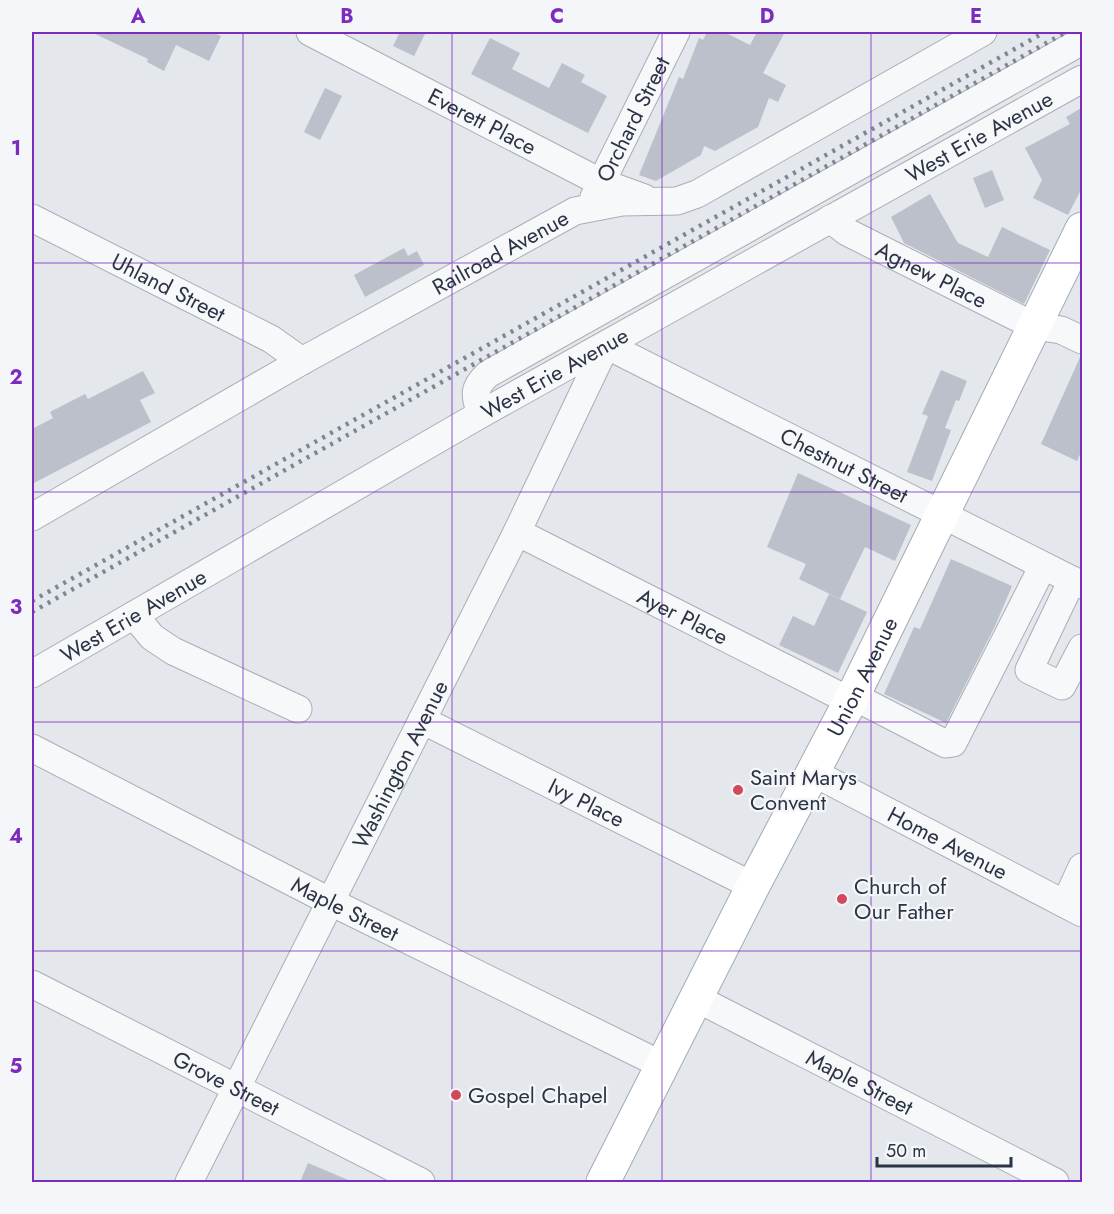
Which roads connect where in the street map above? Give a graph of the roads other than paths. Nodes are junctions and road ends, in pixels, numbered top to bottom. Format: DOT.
graph roads {
  1 [pos="310,32"];
  2 [pos="676,32"];
  3 [pos="936,32"];
  4 [pos="972,38"];
  5 [pos="1083,41"];
  6 [pos="1083,79"];
  7 [pos="600,182"];
  8 [pos="658,203"];
  9 [pos="589,207"];
  10 [pos="32,218"];
  11 [pos="830,219"];
  12 [pos="1083,229"];
  13 [pos="1034,326"];
  14 [pos="1083,340"];
  15 [pos="606,345"];
  16 [pos="302,361"];
  17 [pos="481,414"];
  18 [pos="942,516"];
  19 [pos="32,517"];
  20 [pos="517,532"];
  21 [pos="1043,566"];
  22 [pos="1078,583"];
  23 [pos="134,615"];
  24 [pos="1083,648"];
  25 [pos="32,674"];
  26 [pos="851,698"];
  27 [pos="298,709"];
  28 [pos="422,720"];
  29 [pos="32,748"];
  30 [pos="812,772"];
  31 [pos="1083,867"];
  32 [pos="753,886"];
  33 [pos="331,902"];
  34 [pos="1074,909"];
  35 [pos="32,984"];
  36 [pos="696,998"];
  37 [pos="662,1065"];
  38 [pos="237,1088"];
  39 [pos="189,1182"];
  40 [pos="421,1182"];
  41 [pos="603,1182"];
  42 [pos="1055,1182"];
  1 -- 7 [label="street, Everett Place"];
  2 -- 7 [label="street, Orchard Street"];
  3 -- 4 [label="street"];
  4 -- 8 [label="street, Railroad Avenue"];
  5 -- 17 [label="street"];
  6 -- 11 [label="street, West Erie Avenue"];
  7 -- 8 [label="street, Everett Place"];
  7 -- 9 [label="street, Orchard Street"];
  8 -- 9 [label="street, Railroad Avenue"];
  9 -- 16 [label="street, Railroad Avenue"];
  10 -- 16 [label="street, Uhland Street"];
  11 -- 13 [label="street, Agnew Place"];
  11 -- 15 [label="street, West Erie Avenue"];
  12 -- 13 [label="main road, Union Avenue"];
  13 -- 14 [label="street, Agnew Place"];
  13 -- 18 [label="main road, Union Avenue"];
  15 -- 17 [label="street, West Erie Avenue"];
  15 -- 18 [label="street, Chestnut Street"];
  15 -- 20 [label="street, Washington Avenue"];
  16 -- 19 [label="street, Railroad Avenue"];
  17 -- 23 [label="street, West Erie Avenue"];
  18 -- 21 [label="street, Chestnut Street"];
  18 -- 26 [label="main road, Union Avenue"];
  20 -- 26 [label="street, Ayer Place"];
  20 -- 28 [label="street, Washington Avenue"];
  21 -- 22 [label="street, Chestnut Street"];
  21 -- 26 [label="street, Ayer Place"];
  22 -- 24 [label="street"];
  23 -- 25 [label="street, West Erie Avenue"];
  23 -- 27 [label="street"];
  26 -- 30 [label="main road, Union Avenue"];
  28 -- 32 [label="street, Ivy Place"];
  28 -- 33 [label="street, Washington Avenue"];
  29 -- 33 [label="street, Maple Street"];
  30 -- 32 [label="main road, Union Avenue"];
  30 -- 34 [label="street, Home Avenue"];
  31 -- 34 [label="street"];
  32 -- 36 [label="main road, Union Avenue"];
  33 -- 37 [label="street, Maple Street"];
  33 -- 38 [label="street, Washington Avenue"];
  35 -- 38 [label="street, Grove Street"];
  36 -- 37 [label="main road, Union Avenue"];
  36 -- 42 [label="street, Maple Street"];
  37 -- 41 [label="main road, Union Avenue"];
  38 -- 39 [label="street, Washington Avenue"];
  38 -- 40 [label="street, Grove Street"];
}
